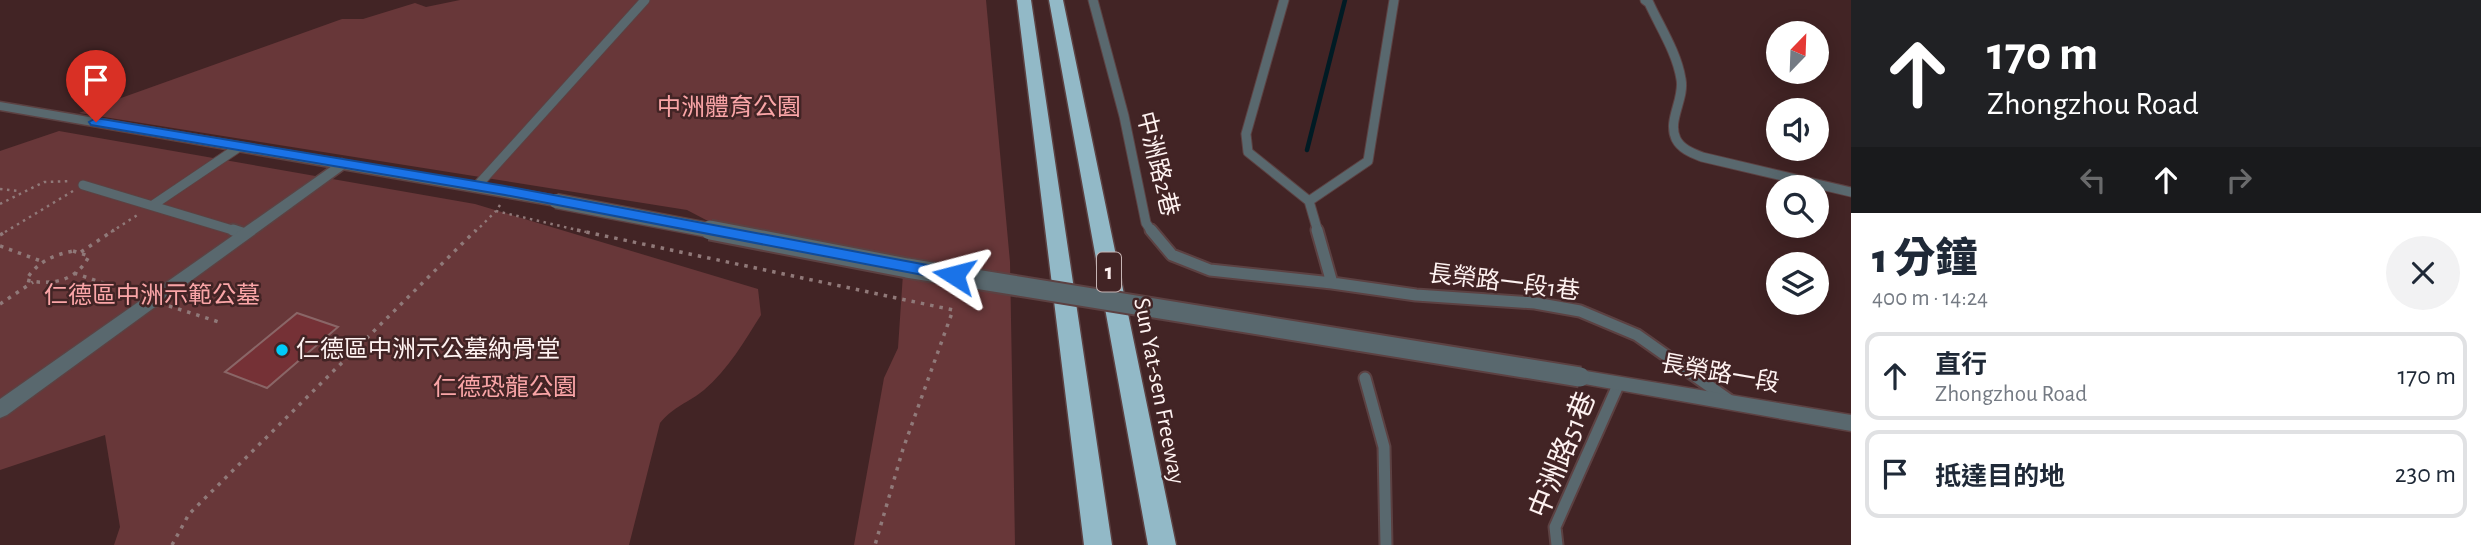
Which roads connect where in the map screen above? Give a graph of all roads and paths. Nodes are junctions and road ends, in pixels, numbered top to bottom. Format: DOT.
graph roads {
  1 [pos="645,0"];
  2 [pos="1024,0"];
  3 [pos="1056,0"];
  4 [pos="1093,0"];
  5 [pos="1284,0"];
  6 [pos="1394,0"];
  7 [pos="1645,0"];
  8 [pos="0,106"];
  9 [pos="239,147"];
  10 [pos="342,164"];
  11 [pos="83,185"];
  12 [pos="476,187"];
  13 [pos="0,189"];
  14 [pos="505,190"];
  15 [pos="22,192"];
  16 [pos="1851,192"];
  17 [pos="1309,201"];
  18 [pos="0,204"];
  19 [pos="152,205"];
  20 [pos="496,211"];
  21 [pos="245,234"];
  22 [pos="0,235"];
  23 [pos="0,246"];
  24 [pos="80,253"];
  25 [pos="42,261"];
  26 [pos="33,282"];
  27 [pos="1332,284"];
  28 [pos="0,304"];
  29 [pos="1365,379"];
  30 [pos="1619,383"];
  31 [pos="1731,402"];
  32 [pos="0,410"];
  33 [pos="1851,423"];
  34 [pos="1090,478"];
  35 [pos="1150,486"];
  36 [pos="172,545"];
  37 [pos="875,545"];
  38 [pos="1083,545"];
  39 [pos="1098,545"];
  40 [pos="1162,545"];
  41 [pos="1174,545"];
  42 [pos="1386,545"];
  43 [pos="1558,545"];
  1 -- 12 [label="lane"];
  2 -- 34 [label="highway, 1"];
  3 -- 35 [label="highway, Sun Yat-sen Freeway / 1"];
  4 -- 27 [label="lane, 中洲路2巷"];
  5 -- 17 [label="lane"];
  6 -- 17 [label="lane"];
  7 -- 16 [label="lane"];
  8 -- 9 [label="street, 長榮路一段"];
  9 -- 10 [label="street, 長榮路一段"];
  9 -- 19 [label="lane"];
  10 -- 12 [label="street, 長榮路一段"];
  10 -- 21 [label="street"];
  11 -- 15 [label="path"];
  11 -- 19 [label="lane"];
  11 -- 22 [label="path"];
  12 -- 14 [label="street, 長榮路一段"];
  13 -- 15 [label="path"];
  14 -- 20 [label="path"];
  14 -- 30 [label="street, 長榮路一段, bridge"];
  15 -- 18 [label="path"];
  17 -- 27 [label="lane"];
  19 -- 21 [label="lane"];
  19 -- 24 [label="path"];
  20 -- 36 [label="path"];
  20 -- 37 [label="path"];
  21 -- 32 [label="street"];
  23 -- 25 [label="path"];
  24 -- 25 [label="path"];
  24 -- 26 [label="path"];
  25 -- 26 [label="path"];
  26 -- 28 [label="path"];
  27 -- 31 [label="lane, 長榮路一段1巷"];
  29 -- 42 [label="lane"];
  30 -- 31 [label="street, 長榮路一段"];
  30 -- 43 [label="lane, 中洲路51巷"];
  31 -- 33 [label="street, 長榮路一段"];
  34 -- 38 [label="highway"];
  34 -- 39 [label="highway, 1"];
  35 -- 40 [label="highway, Sun Yat-sen Freeway / 1"];
  35 -- 41 [label="highway"];
}
